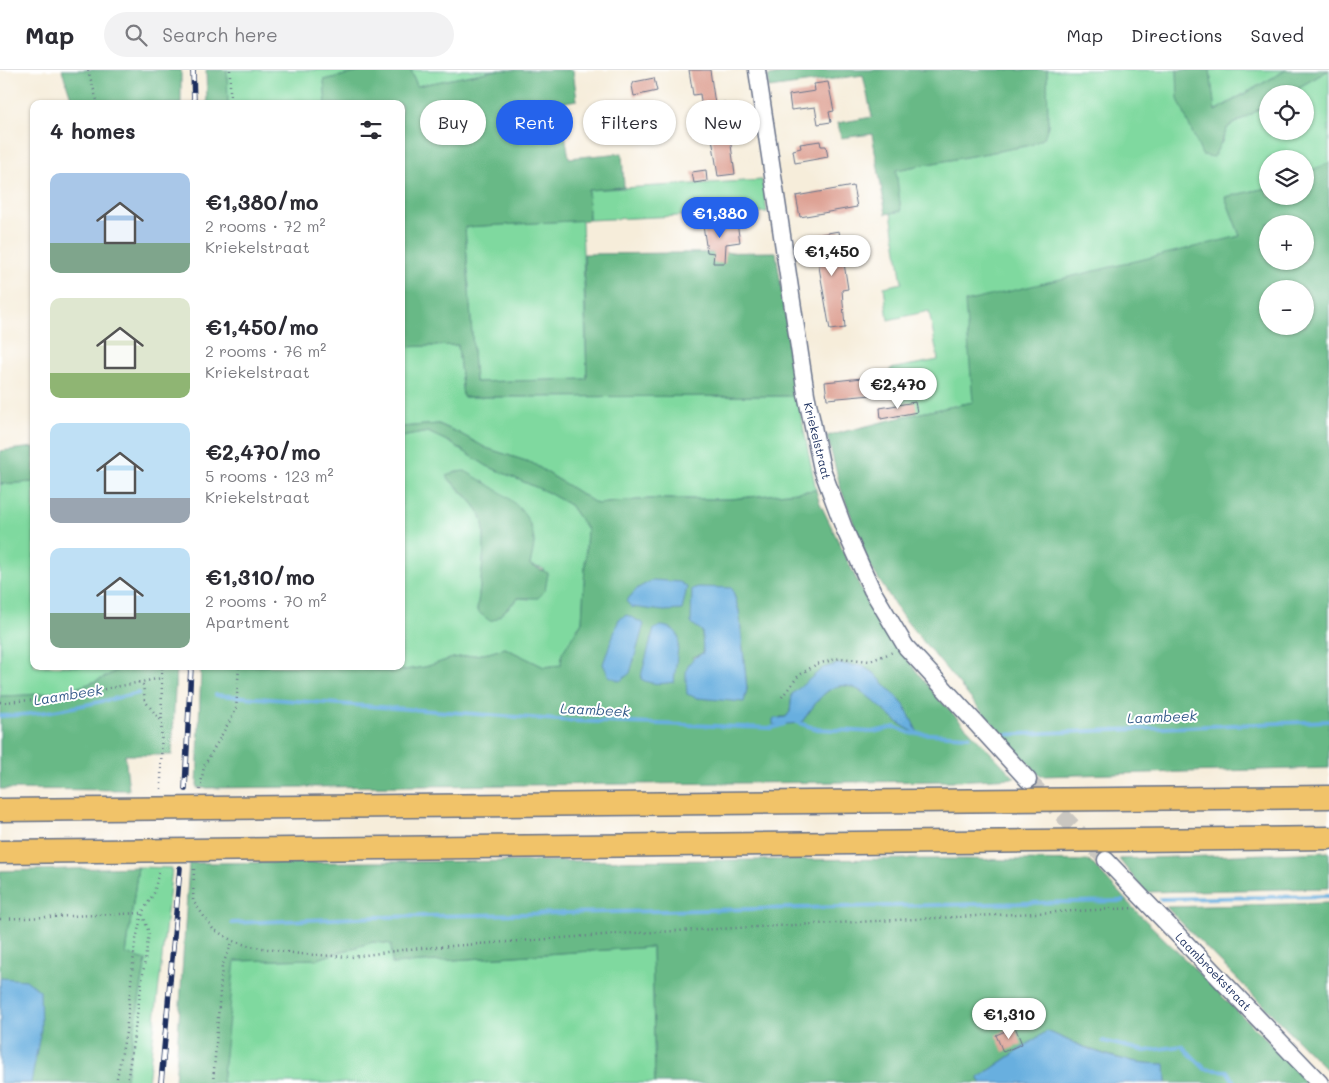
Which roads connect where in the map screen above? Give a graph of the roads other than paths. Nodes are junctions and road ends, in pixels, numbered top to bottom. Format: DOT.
graph roads {
  1 [pos="756,70"];
  2 [pos="1028,780"];
  3 [pos="1329,797"];
  4 [pos="0,810"];
  5 [pos="1329,838"];
  6 [pos="0,852"];
  7 [pos="1106,860"];
  8 [pos="1320,1083"];
  1 -- 2 [label="street, Kriekelstraat"];
  3 -- 4 [label="highway"];
  5 -- 6 [label="highway"];
  7 -- 8 [label="street, Laambroekstraat"];
}
